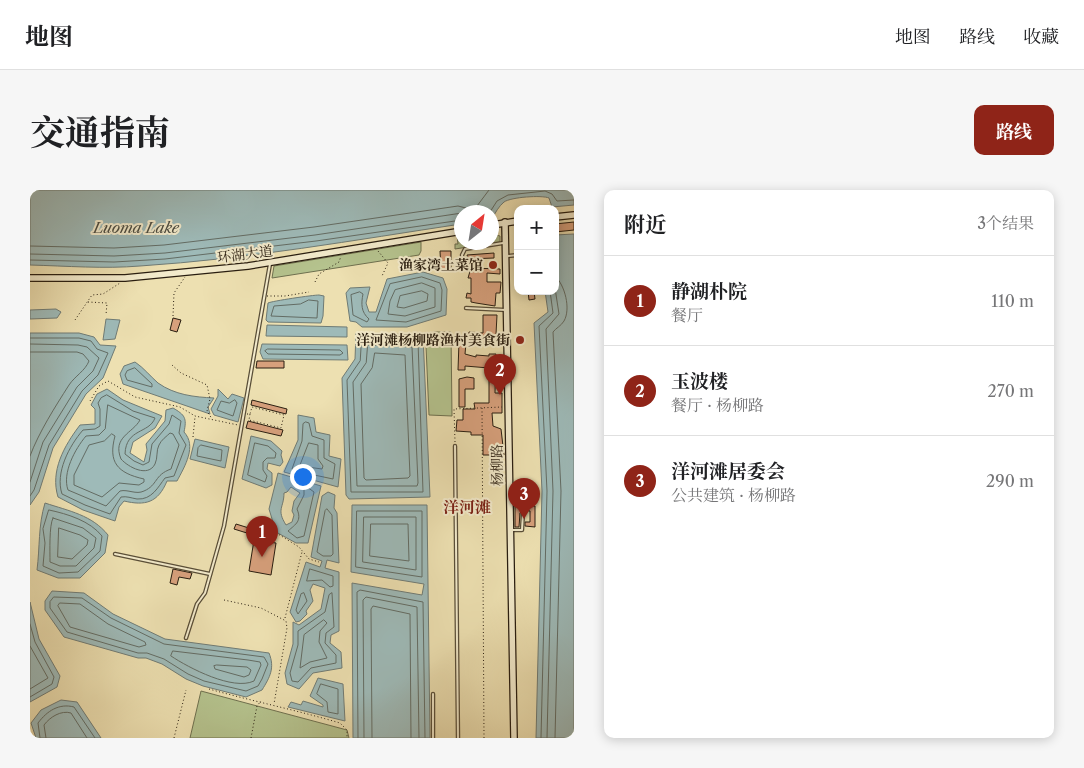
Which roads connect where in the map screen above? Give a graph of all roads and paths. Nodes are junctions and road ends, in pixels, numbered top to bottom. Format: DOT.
graph roads {
  1 [pos="574,215"];
  2 [pos="559,217"];
  3 [pos="514,221"];
  4 [pos="505,222"];
  5 [pos="499,223"];
  6 [pos="454,232"];
  7 [pos="506,243"];
  8 [pos="375,247"];
  9 [pos="340,252"];
  10 [pos="506,256"];
  11 [pos="514,256"];
  12 [pos="270,264"];
  13 [pos="463,269"];
  14 [pos="188,272"];
  15 [pos="382,276"];
  16 [pos="129,277"];
  17 [pos="30,278"];
  18 [pos="315,282"];
  19 [pos="309,292"];
  20 [pos="264,295"];
  21 [pos="87,302"];
  22 [pos="466,308"];
  23 [pos="507,310"];
  24 [pos="106,314"];
  25 [pos="173,316"];
  26 [pos="75,320"];
  27 [pos="172,366"];
  28 [pos="90,400"];
  29 [pos="508,407"];
  30 [pos="482,408"];
  31 [pos="243,413"];
  32 [pos="250,414"];
  33 [pos="195,416"];
  34 [pos="212,420"];
  35 [pos="241,425"];
  36 [pos="192,437"];
  37 [pos="455,446"];
  38 [pos="523,513"];
  39 [pos="266,520"];
  40 [pos="270,529"];
  41 [pos="510,530"];
  42 [pos="268,540"];
  43 [pos="302,552"];
  44 [pos="115,554"];
  45 [pos="319,562"];
  46 [pos="210,574"];
  47 [pos="224,600"];
  48 [pos="285,619"];
  49 [pos="186,638"];
  50 [pos="208,689"];
  51 [pos="186,690"];
  52 [pos="433,694"];
  53 [pos="262,701"];
  54 [pos="274,704"];
  55 [pos="174,738"];
  56 [pos="251,738"];
  57 [pos="347,738"];
  58 [pos="433,738"];
  59 [pos="458,738"];
  60 [pos="484,738"];
  61 [pos="514,738"];
  1 -- 2 [label="street"];
  3 -- 4 [label="street"];
  4 -- 5 [label="street"];
  4 -- 7 [label="street, 杨柳路"];
  6 -- 8 [label="street, 环湖大道"];
  7 -- 10 [label="street, 杨柳路"];
  7 -- 13 [label="lane"];
  8 -- 9 [label="street, 环湖大道"];
  8 -- 15 [label="path"];
  9 -- 12 [label="street, 环湖大道"];
  9 -- 18 [label="path"];
  10 -- 11 [label="lane"];
  10 -- 23 [label="street, 杨柳路"];
  12 -- 14 [label="street, 环湖大道"];
  12 -- 20 [label="lane"];
  14 -- 16 [label="street, 环湖大道"];
  14 -- 25 [label="path"];
  16 -- 17 [label="street, 环湖大道"];
  16 -- 21 [label="path"];
  19 -- 20 [label="path"];
  20 -- 31 [label="lane"];
  21 -- 24 [label="path"];
  21 -- 26 [label="path"];
  22 -- 23 [label="lane"];
  23 -- 29 [label="street, 杨柳路"];
  27 -- 34 [label="path"];
  28 -- 33 [label="path"];
  29 -- 30 [label="path"];
  29 -- 41 [label="street, 杨柳路"];
  30 -- 37 [label="path"];
  30 -- 60 [label="path"];
  31 -- 32 [label="path"];
  31 -- 35 [label="lane"];
  32 -- 32 [label="path"];
  33 -- 34 [label="path"];
  33 -- 36 [label="path"];
  34 -- 35 [label="path"];
  35 -- 46 [label="lane"];
  37 -- 59 [label="lane"];
  38 -- 41 [label="lane"];
  39 -- 40 [label="path"];
  40 -- 42 [label="path"];
  40 -- 43 [label="path"];
  41 -- 61 [label="street, 杨柳路"];
  43 -- 45 [label="path"];
  43 -- 48 [label="path"];
  44 -- 46 [label="lane"];
  46 -- 49 [label="lane"];
  47 -- 48 [label="path"];
  48 -- 54 [label="path"];
  50 -- 53 [label="path"];
  51 -- 55 [label="path"];
  52 -- 58 [label="lane"];
  53 -- 54 [label="path"];
  53 -- 56 [label="path"];
  54 -- 57 [label="path"];
}
